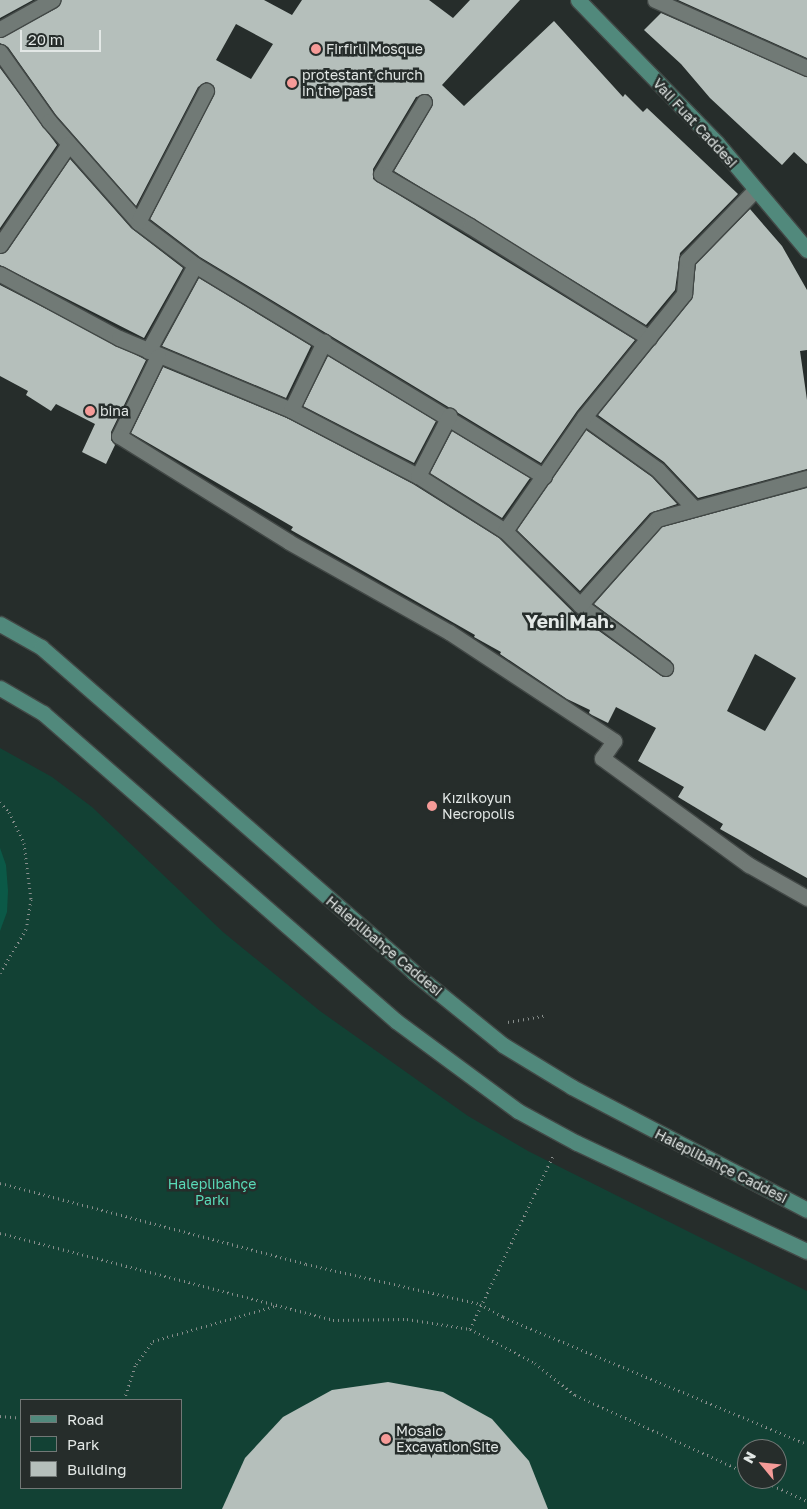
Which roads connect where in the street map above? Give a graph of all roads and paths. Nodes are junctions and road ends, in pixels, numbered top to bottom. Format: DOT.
graph roads {
  1 [pos="52,0"];
  2 [pos="578,0"];
  3 [pos="655,0"];
  4 [pos="0,29"];
  5 [pos="0,52"];
  6 [pos="807,68"];
  7 [pos="206,91"];
  8 [pos="424,102"];
  9 [pos="69,144"];
  10 [pos="755,190"];
  11 [pos="138,222"];
  12 [pos="0,245"];
  13 [pos="807,250"];
  14 [pos="195,265"];
  15 [pos="0,274"];
  16 [pos="649,338"];
  17 [pos="324,342"];
  18 [pos="153,353"];
  19 [pos="290,410"];
  20 [pos="449,416"];
  21 [pos="584,417"];
  22 [pos="418,476"];
  23 [pos="544,476"];
  24 [pos="807,478"];
  25 [pos="693,507"];
  26 [pos="505,531"];
  27 [pos="580,605"];
  28 [pos="0,624"];
  29 [pos="666,668"];
  30 [pos="0,688"];
  31 [pos="0,802"];
  32 [pos="807,898"];
  33 [pos="0,973"];
  34 [pos="564,1136"];
  35 [pos="0,1183"];
  36 [pos="807,1210"];
  37 [pos="0,1233"];
  38 [pos="807,1251"];
  39 [pos="480,1304"];
  40 [pos="277,1306"];
  41 [pos="470,1329"];
  42 [pos="124,1399"];
  43 [pos="0,1416"];
  44 [pos="20,1418"];
  45 [pos="807,1444"];
  46 [pos="737,1468"];
  47 [pos="781,1489"];
  48 [pos="807,1501"];
  1 -- 4 [label="street"];
  2 -- 10 [label="main road, Vali Fuat Caddesi"];
  3 -- 6 [label="street"];
  5 -- 9 [label="street"];
  7 -- 11 [label="street"];
  8 -- 16 [label="street"];
  9 -- 11 [label="street"];
  9 -- 12 [label="street"];
  10 -- 13 [label="main road, Vali Fuat Caddesi"];
  10 -- 16 [label="street"];
  11 -- 14 [label="street"];
  14 -- 17 [label="street"];
  14 -- 18 [label="street"];
  15 -- 18 [label="street"];
  16 -- 21 [label="street"];
  17 -- 19 [label="street"];
  17 -- 20 [label="street"];
  18 -- 19 [label="street"];
  18 -- 32 [label="street"];
  19 -- 22 [label="street"];
  20 -- 22 [label="street"];
  20 -- 23 [label="street"];
  21 -- 23 [label="street"];
  21 -- 25 [label="street"];
  22 -- 26 [label="street"];
  23 -- 26 [label="street"];
  24 -- 25 [label="street"];
  25 -- 27 [label="street"];
  26 -- 27 [label="street"];
  27 -- 29 [label="street"];
  28 -- 36 [label="main road, Haleplibahçe Caddesi"];
  30 -- 34 [label="main road"];
  31 -- 33 [label="path"];
  34 -- 38 [label="main road"];
  34 -- 39 [label="path"];
  35 -- 39 [label="path"];
  37 -- 40 [label="path"];
  39 -- 41 [label="path"];
  39 -- 45 [label="path"];
  40 -- 41 [label="path"];
  40 -- 42 [label="path"];
  41 -- 46 [label="path"];
  43 -- 44 [label="path"];
  47 -- 48 [label="path"];
}
